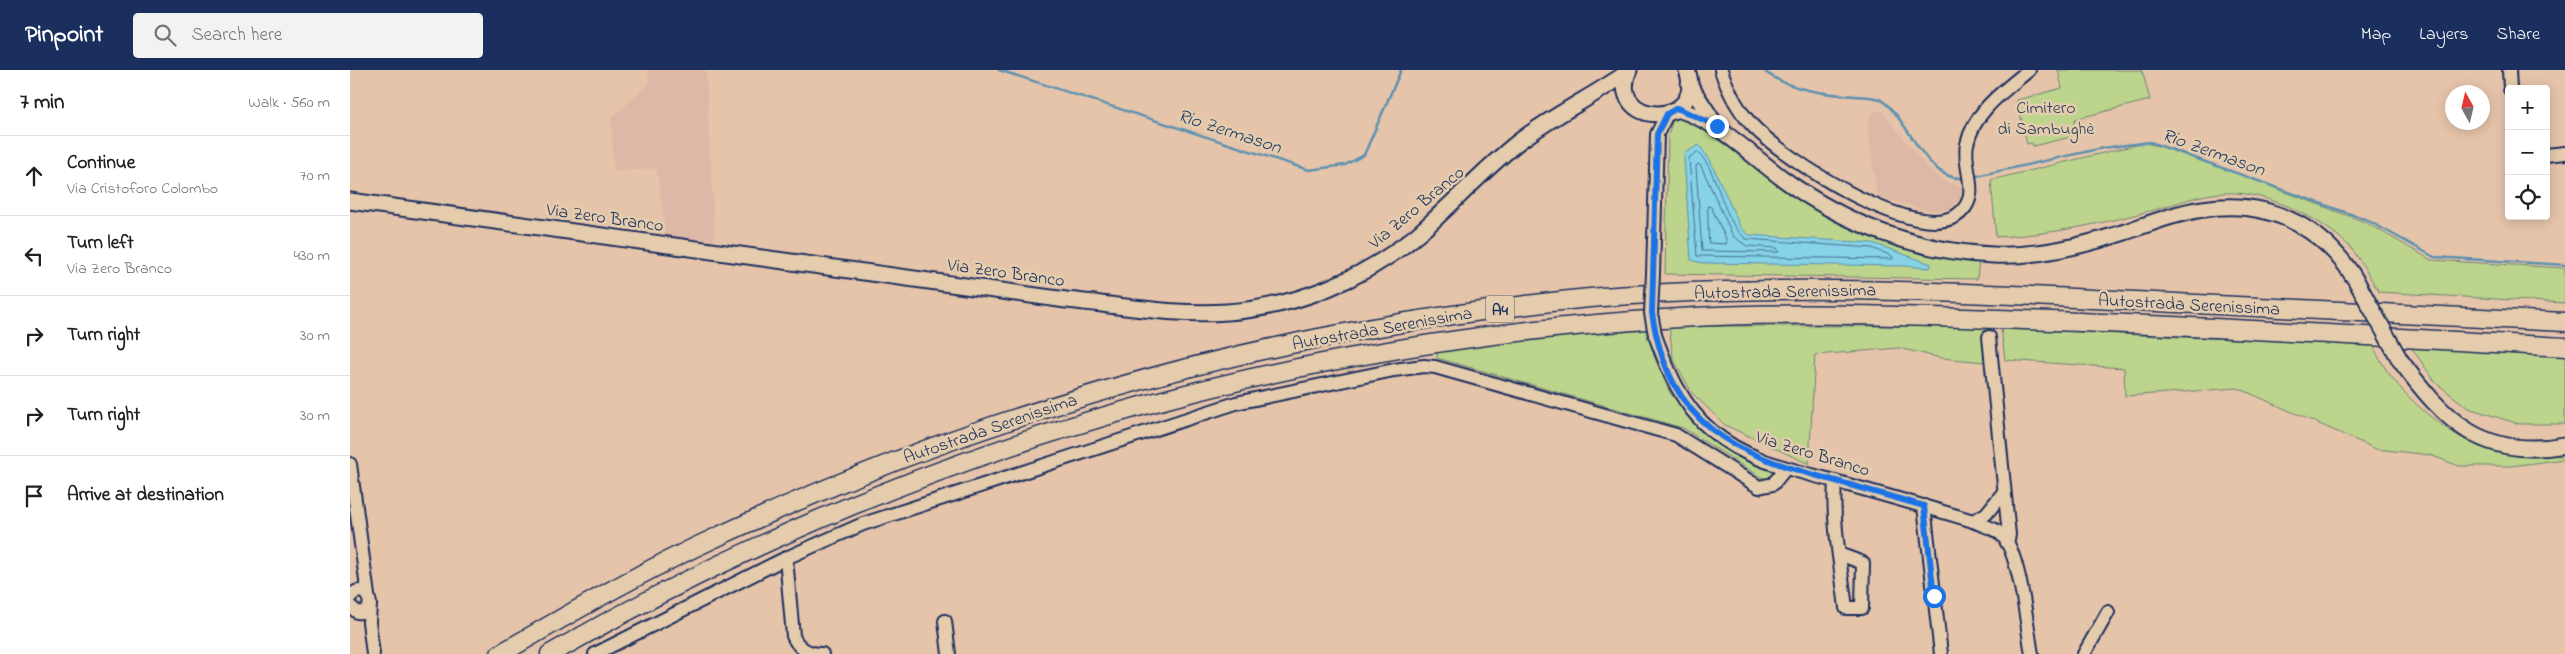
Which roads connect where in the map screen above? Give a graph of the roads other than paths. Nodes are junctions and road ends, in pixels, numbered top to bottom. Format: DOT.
graph roads {
  1 [pos="1721,70"];
  2 [pos="2029,70"];
  3 [pos="2509,70"];
  4 [pos="1628,71"];
  5 [pos="1688,77"];
  6 [pos="2510,85"];
  7 [pos="1594,95"];
  8 [pos="1629,97"];
  9 [pos="1642,111"];
  10 [pos="1672,111"];
  11 [pos="1717,126"];
  12 [pos="1657,134"];
  13 [pos="2565,153"];
  14 [pos="2550,155"];
  15 [pos="350,201"];
  16 [pos="2565,322"];
  17 [pos="1989,337"];
  18 [pos="2565,347"];
  19 [pos="2565,445"];
  20 [pos="350,464"];
  21 [pos="1786,468"];
  22 [pos="1835,481"];
  23 [pos="2003,493"];
  24 [pos="1924,506"];
  25 [pos="1973,521"];
  26 [pos="2006,543"];
  27 [pos="1839,554"];
  28 [pos="786,558"];
  29 [pos="364,577"];
  30 [pos="352,594"];
  31 [pos="369,599"];
  32 [pos="352,610"];
  33 [pos="2108,612"];
  34 [pos="945,621"];
  35 [pos="369,622"];
  36 [pos="373,654"];
  37 [pos="500,654"];
  38 [pos="550,654"];
  39 [pos="595,654"];
  40 [pos="822,654"];
  41 [pos="949,654"];
  42 [pos="1941,654"];
  43 [pos="2032,654"];
  44 [pos="2084,654"];
  1 -- 2 [label="street"];
  3 -- 6 [label="street"];
  4 -- 7 [label="main road, Via Zero Branco"];
  4 -- 8 [label="main road"];
  5 -- 10 [label="main road"];
  5 -- 11 [label="main road"];
  7 -- 8 [label="main road"];
  7 -- 15 [label="main road, Via Zero Branco"];
  8 -- 9 [label="main road"];
  9 -- 10 [label="main road"];
  9 -- 12 [label="street"];
  10 -- 11 [label="main road"];
  10 -- 12 [label="street"];
  11 -- 19 [label="main road, bridge"];
  12 -- 21 [label="street, Via Zero Branco, bridge"];
  13 -- 14 [label="street"];
  16 -- 37 [label="highway, Autostrada Serenissima / A4"];
  17 -- 23 [label="street"];
  18 -- 38 [label="highway, Autostrada Serenissima / A4"];
  20 -- 29 [label="street"];
  21 -- 22 [label="street, Via Zero Branco"];
  21 -- 28 [label="street"];
  22 -- 24 [label="street, Via Zero Branco"];
  22 -- 27 [label="street"];
  23 -- 25 [label="street"];
  23 -- 26 [label="street"];
  24 -- 25 [label="street, Via Zero Branco"];
  24 -- 42 [label="street"];
  25 -- 26 [label="street, Via Zero Branco"];
  26 -- 43 [label="street, Via Zero Branco"];
  28 -- 39 [label="street"];
  28 -- 40 [label="street"];
  29 -- 30 [label="street"];
  29 -- 31 [label="street"];
  30 -- 31 [label="street"];
  31 -- 32 [label="street"];
  31 -- 35 [label="street"];
  32 -- 35 [label="street"];
  33 -- 44 [label="street"];
  34 -- 41 [label="street"];
  35 -- 36 [label="street"];
}
